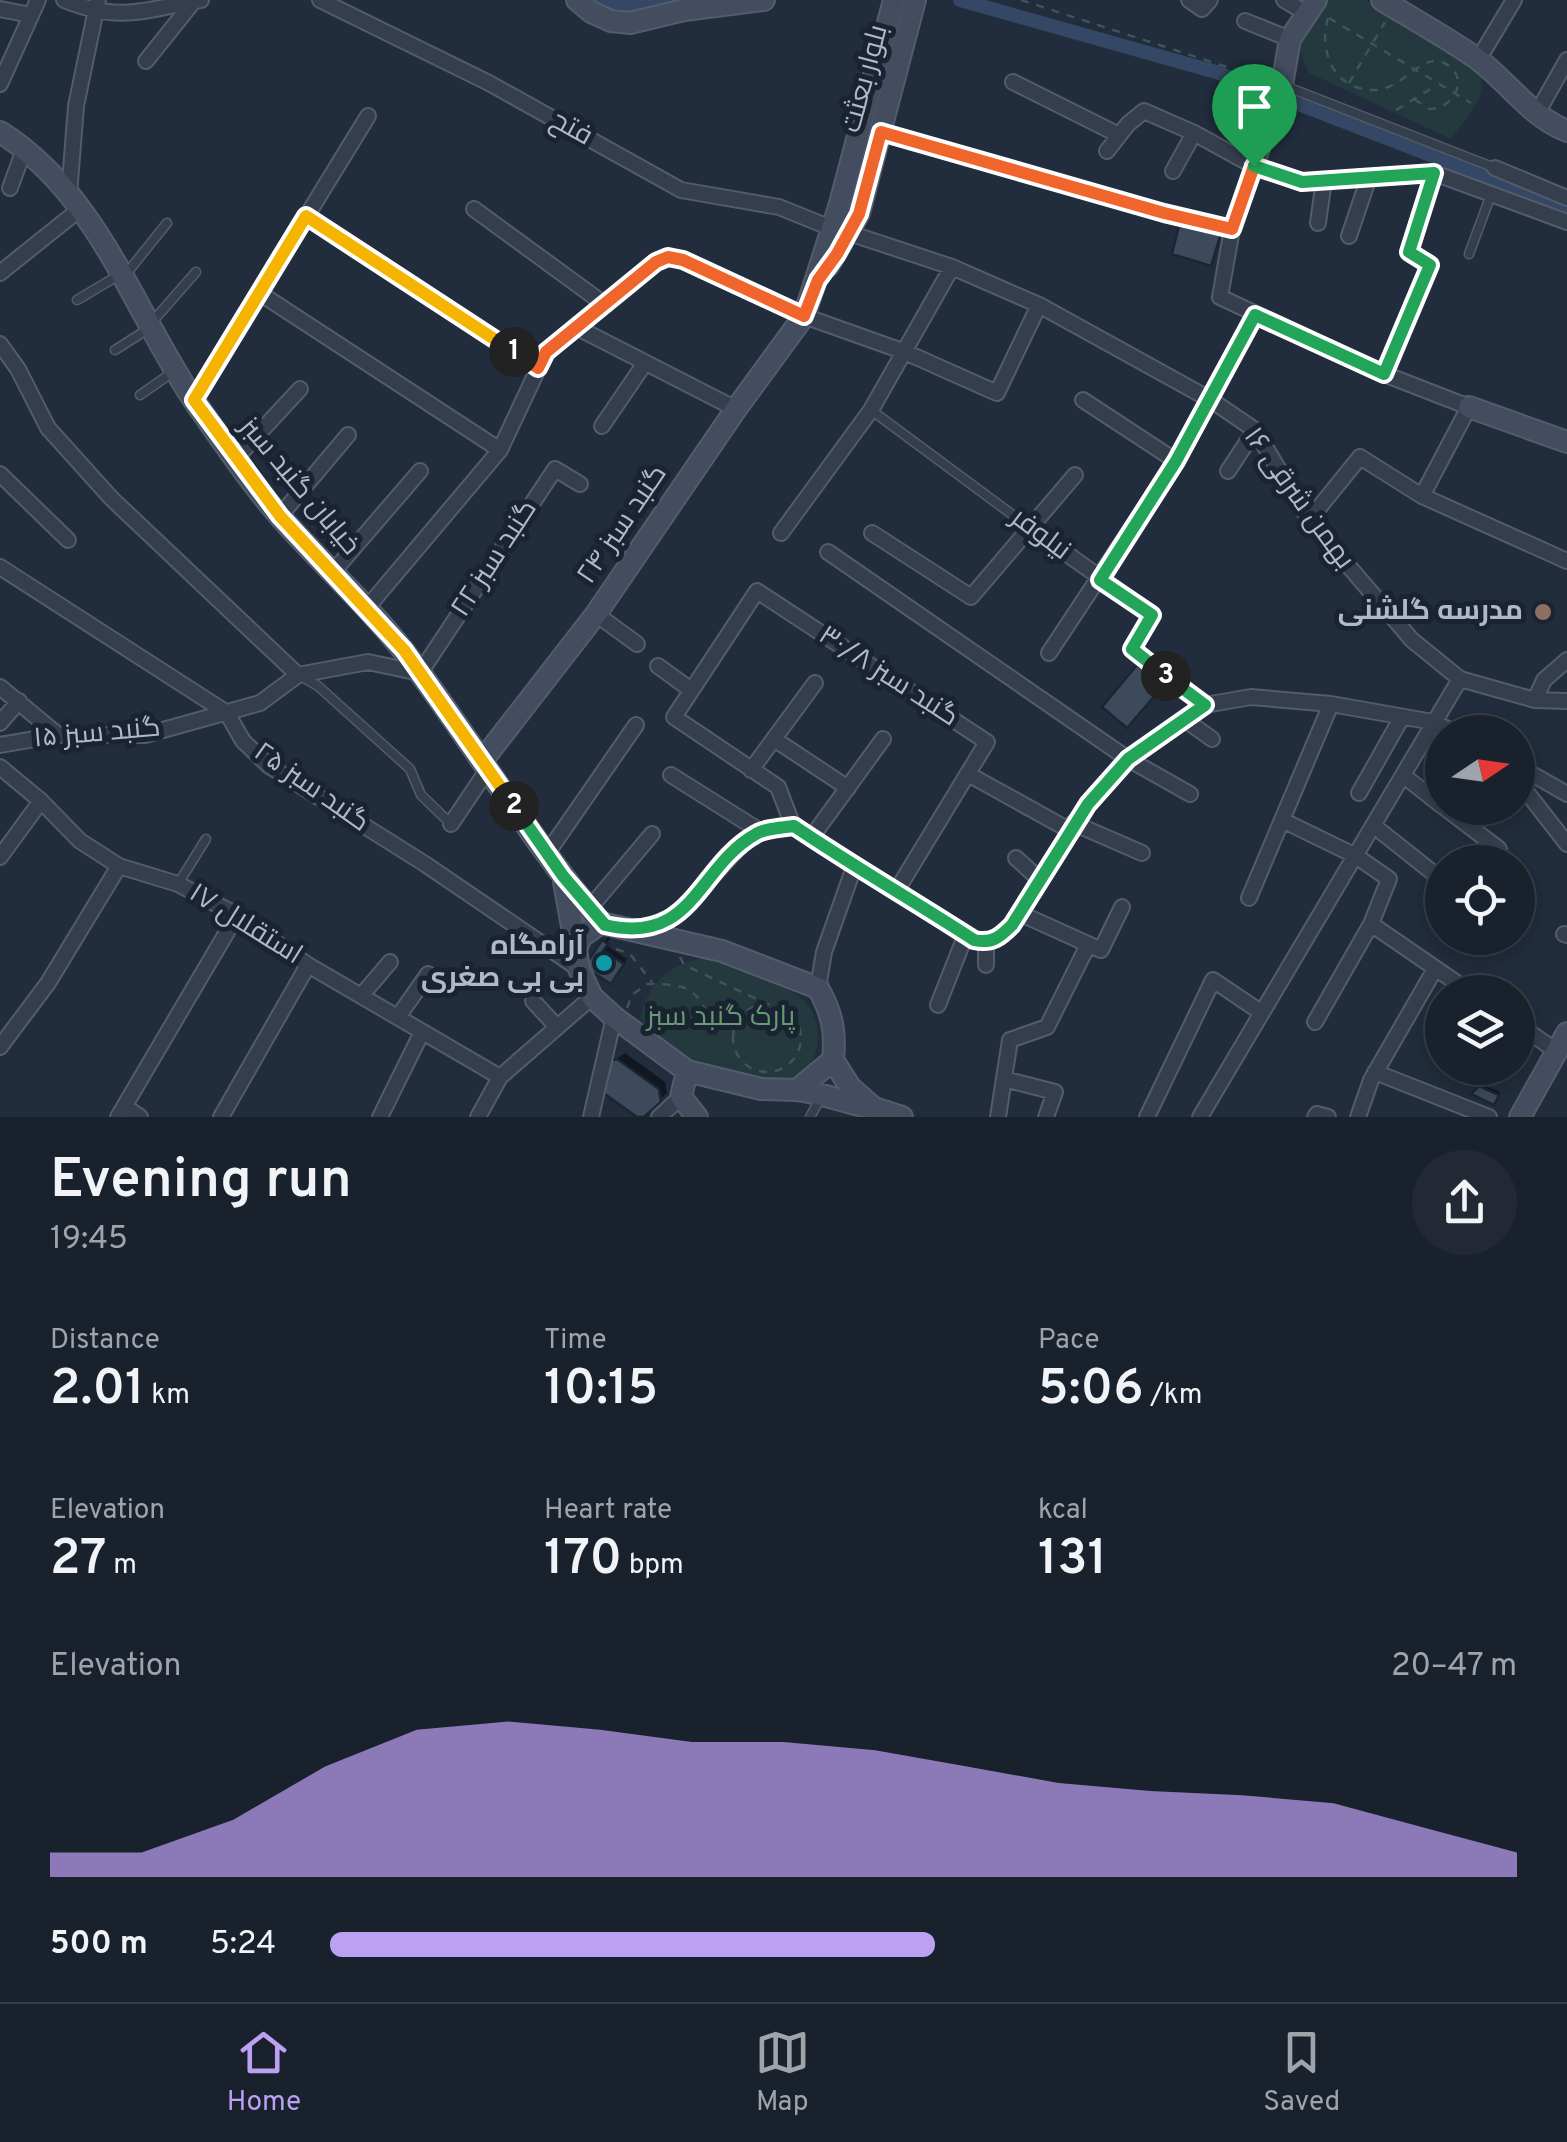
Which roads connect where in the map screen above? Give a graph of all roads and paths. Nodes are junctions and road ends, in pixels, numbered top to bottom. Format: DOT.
graph roads {
  1 [pos="38,0"];
  2 [pos="64,0"];
  3 [pos="196,0"];
  4 [pos="320,0"];
  5 [pos="577,0"];
  6 [pos="764,0"];
  7 [pos="894,0"];
  8 [pos="915,0"];
  9 [pos="1022,0"];
  10 [pos="1189,0"];
  11 [pos="1210,0"];
  12 [pos="1284,0"];
  13 [pos="1514,0"];
  14 [pos="1388,4"];
  15 [pos="96,6"];
  16 [pos="0,9"];
  17 [pos="1316,10"];
  18 [pos="31,15"];
  19 [pos="1245,21"];
  20 [pos="1290,39"];
  21 [pos="1370,43"];
  22 [pos="1478,60"];
  23 [pos="1567,60"];
  24 [pos="146,61"];
  25 [pos="1415,70"];
  26 [pos="1014,82"];
  27 [pos="1349,83"];
  28 [pos="0,84"];
  29 [pos="1438,84"];
  30 [pos="1282,88"];
  31 [pos="1456,94"];
  32 [pos="1414,99"];
  33 [pos="1471,104"];
  34 [pos="1396,110"];
  35 [pos="1536,115"];
  36 [pos="368,116"];
  37 [pos="0,132"];
  38 [pos="881,132"];
  39 [pos="1567,132"];
  40 [pos="1194,133"];
  41 [pos="1119,136"];
  42 [pos="25,148"];
  43 [pos="1108,151"];
  44 [pos="1254,166"];
  45 [pos="1496,168"];
  46 [pos="1173,170"];
  47 [pos="1434,173"];
  48 [pos="1368,177"];
  49 [pos="1324,180"];
  50 [pos="10,188"];
  51 [pos="1492,192"];
  52 [pos="1567,198"];
  53 [pos="74,202"];
  54 [pos="474,209"];
  55 [pos="306,216"];
  56 [pos="1567,222"];
  57 [pos="167,223"];
  58 [pos="1318,223"];
  59 [pos="1232,229"];
  60 [pos="840,230"];
  61 [pos="1349,236"];
  62 [pos="1469,254"];
  63 [pos="952,267"];
  64 [pos="196,272"];
  65 [pos="0,273"];
  66 [pos="124,274"];
  67 [pos="261,294"];
  68 [pos="76,300"];
  69 [pos="604,304"];
  70 [pos="1039,305"];
  71 [pos="1255,315"];
  72 [pos="804,316"];
  73 [pos="151,325"];
  74 [pos="576,327"];
  75 [pos="0,344"];
  76 [pos="115,350"];
  77 [pos="905,352"];
  78 [pos="646,363"];
  79 [pos="538,368"];
  80 [pos="176,369"];
  81 [pos="1384,374"];
  82 [pos="300,389"];
  83 [pos="140,395"];
  84 [pos="194,400"];
  85 [pos="1083,400"];
  86 [pos="1211,400"];
  87 [pos="1469,407"];
  88 [pos="736,408"];
  89 [pos="870,410"];
  90 [pos="602,426"];
  91 [pos="1255,430"];
  92 [pos="348,435"];
  93 [pos="1567,442"];
  94 [pos="500,450"];
  95 [pos="236,458"];
  96 [pos="1176,461"];
  97 [pos="420,471"];
  98 [pos="1228,471"];
  99 [pos="0,474"];
  100 [pos="1074,475"];
  101 [pos="580,484"];
  102 [pos="1422,496"];
  103 [pos="280,516"];
  104 [pos="1309,520"];
  105 [pos="1029,526"];
  106 [pos="872,532"];
  107 [pos="780,533"];
  108 [pos="68,540"];
  109 [pos="828,552"];
  110 [pos="1567,561"];
  111 [pos="0,567"];
  112 [pos="332,572"];
  113 [pos="1100,580"];
  114 [pos="366,609"];
  115 [pos="596,614"];
  116 [pos="637,644"];
  117 [pos="1050,654"];
  118 [pos="1567,660"];
  119 [pos="658,666"];
  120 [pos="420,673"];
  121 [pos="298,675"];
  122 [pos="1460,679"];
  123 [pos="815,683"];
  124 [pos="0,687"];
  125 [pos="692,690"];
  126 [pos="1535,700"];
  127 [pos="19,701"];
  128 [pos="1567,701"];
  129 [pos="1331,704"];
  130 [pos="1205,705"];
  131 [pos="227,713"];
  132 [pos="1438,715"];
  133 [pos="1402,717"];
  134 [pos="1184,719"];
  135 [pos="1425,721"];
  136 [pos="0,723"];
  137 [pos="636,725"];
  138 [pos="58,735"];
  139 [pos="1425,738"];
  140 [pos="774,739"];
  141 [pos="1212,739"];
  142 [pos="884,740"];
  143 [pos="0,745"];
  144 [pos="1128,759"];
  145 [pos="485,765"];
  146 [pos="0,767"];
  147 [pos="751,770"];
  148 [pos="671,774"];
  149 [pos="968,774"];
  150 [pos="1404,776"];
  151 [pos="1535,776"];
  152 [pos="848,788"];
  153 [pos="1425,792"];
  154 [pos="1190,794"];
  155 [pos="1359,794"];
  156 [pos="1567,794"];
  157 [pos="40,801"];
  158 [pos="1535,804"];
  159 [pos="1282,820"];
  160 [pos="451,824"];
  161 [pos="1468,825"];
  162 [pos="794,826"];
  163 [pos="1374,826"];
  164 [pos="1071,827"];
  165 [pos="760,831"];
  166 [pos="652,834"];
  167 [pos="811,838"];
  168 [pos="206,839"];
  169 [pos="1567,844"];
  170 [pos="1494,845"];
  171 [pos="548,852"];
  172 [pos="1142,853"];
  173 [pos="1356,856"];
  174 [pos="0,857"];
  175 [pos="1016,858"];
  176 [pos="120,866"];
  177 [pos="1425,866"];
  178 [pos="854,868"];
  179 [pos="563,876"];
  180 [pos="1039,878"];
  181 [pos="178,884"];
  182 [pos="897,890"];
  183 [pos="1250,898"];
  184 [pos="1122,906"];
  185 [pos="1019,913"];
  186 [pos="238,915"];
  187 [pos="595,916"];
  188 [pos="1371,924"];
  189 [pos="639,930"];
  190 [pos="966,934"];
  191 [pos="683,941"];
  192 [pos="986,942"];
  193 [pos="1088,944"];
  194 [pos="616,948"];
  195 [pos="578,959"];
  196 [pos="390,962"];
  197 [pos="308,964"];
  198 [pos="986,964"];
  199 [pos="1435,969"];
  200 [pos="428,974"];
  201 [pos="1444,975"];
  202 [pos="653,983"];
  203 [pos="818,988"];
  204 [pos="361,996"];
  205 [pos="592,996"];
  206 [pos="533,1001"];
  207 [pos="765,1003"];
  208 [pos="938,1006"];
  209 [pos="1262,1013"];
  210 [pos="398,1017"];
  211 [pos="618,1019"];
  212 [pos="1315,1022"];
  213 [pos="557,1026"];
  214 [pos="734,1029"];
  215 [pos="1535,1031"];
  216 [pos="422,1032"];
  217 [pos="1562,1042"];
  218 [pos="0,1047"];
  219 [pos="833,1060"];
  220 [pos="688,1071"];
  221 [pos="1375,1072"];
  222 [pos="500,1077"];
  223 [pos="1004,1079"];
  224 [pos="797,1090"];
  225 [pos="824,1093"];
  226 [pos="681,1097"];
  227 [pos="874,1108"];
  228 [pos="850,1111"];
  229 [pos="122,1112"];
  230 [pos="140,1117"];
  231 [pos="221,1117"];
  232 [pos="380,1117"];
  233 [pos="478,1117"];
  234 [pos="592,1117"];
  235 [pos="658,1117"];
  236 [pos="696,1117"];
  237 [pos="810,1117"];
  238 [pos="902,1117"];
  239 [pos="998,1117"];
  240 [pos="1046,1117"];
  241 [pos="1147,1117"];
  242 [pos="1200,1117"];
  243 [pos="1316,1117"];
  244 [pos="1328,1117"];
  245 [pos="1358,1117"];
  246 [pos="1489,1117"];
  247 [pos="1520,1117"];
  1 -- 18 [label="street"];
  2 -- 15 [label="street"];
  3 -- 15 [label="street"];
  3 -- 24 [label="street"];
  4 -- 60 [label="street, فتح"];
  5 -- 6 [label="main road"];
  7 -- 60 [label="main road, بلوار بعثت"];
  8 -- 38 [label="main road, بلوار بعثت"];
  9 -- 30 [label="path"];
  10 -- 11 [label="street"];
  12 -- 17 [label="street"];
  13 -- 22 [label="street"];
  14 -- 21 [label="path"];
  14 -- 22 [label="main road"];
  15 -- 53 [label="street"];
  16 -- 18 [label="street"];
  17 -- 20 [label="main road"];
  17 -- 21 [label="path"];
  17 -- 27 [label="path"];
  18 -- 28 [label="street"];
  19 -- 20 [label="street"];
  20 -- 30 [label="main road"];
  21 -- 25 [label="path"];
  21 -- 27 [label="path"];
  22 -- 35 [label="main road"];
  23 -- 35 [label="street"];
  25 -- 27 [label="path"];
  25 -- 29 [label="path"];
  25 -- 31 [label="path"];
  26 -- 41 [label="street"];
  29 -- 31 [label="path"];
  29 -- 32 [label="path"];
  30 -- 44 [label="street"];
  30 -- 45 [label="lane"];
  31 -- 32 [label="path"];
  31 -- 33 [label="path"];
  32 -- 34 [label="path"];
  35 -- 39 [label="main road"];
  36 -- 55 [label="street"];
  37 -- 42 [label="main road, خیابان گنبد سبز"];
  38 -- 59 [label="street"];
  38 -- 60 [label="main road, بلوار بعثت"];
  40 -- 41 [label="street"];
  40 -- 44 [label="street"];
  40 -- 46 [label="street"];
  41 -- 43 [label="street"];
  42 -- 50 [label="street"];
  42 -- 53 [label="main road, خیابان گنبد سبز"];
  44 -- 49 [label="street"];
  44 -- 59 [label="street"];
  45 -- 52 [label="street"];
  47 -- 48 [label="street"];
  47 -- 51 [label="street"];
  47 -- 81 [label="street"];
  48 -- 49 [label="street"];
  48 -- 61 [label="street"];
  49 -- 58 [label="street"];
  51 -- 56 [label="street"];
  51 -- 62 [label="lane"];
  53 -- 65 [label="street"];
  53 -- 66 [label="main road, خیابان گنبد سبز"];
  54 -- 69 [label="street"];
  55 -- 67 [label="street"];
  55 -- 79 [label="street"];
  57 -- 66 [label="lane"];
  59 -- 71 [label="street"];
  60 -- 63 [label="street, بهمن شرقی ۱۶"];
  60 -- 72 [label="main road, بلوار بعثت"];
  63 -- 70 [label="street, بهمن شرقی ۱۶"];
  63 -- 77 [label="street"];
  64 -- 73 [label="lane"];
  66 -- 68 [label="lane"];
  66 -- 73 [label="main road, خیابان گنبد سبز"];
  67 -- 84 [label="street"];
  67 -- 94 [label="street"];
  69 -- 72 [label="street"];
  69 -- 74 [label="street"];
  70 -- 77 [label="street"];
  70 -- 86 [label="street, بهمن شرقی ۱۶"];
  71 -- 81 [label="street"];
  71 -- 86 [label="street"];
  72 -- 77 [label="street"];
  72 -- 88 [label="main road, گنبد سبز ۲۴"];
  73 -- 76 [label="lane"];
  73 -- 80 [label="main road, خیابان گنبد سبز"];
  74 -- 78 [label="street"];
  74 -- 79 [label="street"];
  75 -- 121 [label="street"];
  77 -- 89 [label="street"];
  78 -- 88 [label="street"];
  78 -- 90 [label="street"];
  79 -- 94 [label="street"];
  80 -- 83 [label="lane"];
  80 -- 84 [label="main road, خیابان گنبد سبز"];
  81 -- 87 [label="street"];
  82 -- 95 [label="street"];
  84 -- 95 [label="main road, خیابان گنبد سبز"];
  85 -- 96 [label="street"];
  86 -- 91 [label="street, بهمن شرقی ۱۶"];
  86 -- 96 [label="street"];
  87 -- 93 [label="main road"];
  87 -- 102 [label="street"];
  88 -- 115 [label="main road, گنبد سبز ۲۴"];
  89 -- 105 [label="lane, نیلوفر"];
  89 -- 107 [label="street"];
  91 -- 98 [label="street"];
  91 -- 104 [label="street, بهمن شرقی ۱۶"];
  92 -- 103 [label="street"];
  94 -- 114 [label="street"];
  95 -- 103 [label="main road, خیابان گنبد سبز"];
  96 -- 113 [label="street"];
  97 -- 112 [label="street"];
  99 -- 108 [label="street"];
  100 -- 105 [label="street"];
  101 -- 120 [label="street, گنبد سبز ۲۲"];
  102 -- 104 [label="street"];
  102 -- 110 [label="street"];
  103 -- 112 [label="main road, خیابان گنبد سبز"];
  104 -- 122 [label="street, بهمن شرقی ۱۶"];
  105 -- 106 [label="street"];
  105 -- 113 [label="street, نیلوفر"];
  109 -- 144 [label="street"];
  111 -- 131 [label="street, گنبد سبز ۲۵"];
  112 -- 114 [label="main road, خیابان گنبد سبز"];
  113 -- 117 [label="street"];
  113 -- 130 [label="street, نیلوفر"];
  114 -- 120 [label="main road, خیابان گنبد سبز"];
  115 -- 116 [label="street"];
  115 -- 145 [label="main road, گنبد سبز ۲۴"];
  118 -- 126 [label="street"];
  119 -- 125 [label="street"];
  120 -- 121 [label="street, گنبد سبز ۱۵"];
  120 -- 145 [label="main road, خیابان گنبد سبز"];
  121 -- 131 [label="street, گنبد سبز ۱۵"];
  121 -- 160 [label="lane"];
  122 -- 126 [label="street"];
  122 -- 132 [label="street"];
  123 -- 140 [label="street"];
  124 -- 127 [label="street"];
  125 -- 147 [label="street"];
  125 -- 149 [label="street, گنبد سبز ۳۰/۸"];
  126 -- 128 [label="street"];
  127 -- 136 [label="street"];
  127 -- 138 [label="street"];
  129 -- 130 [label="street"];
  129 -- 133 [label="street"];
  129 -- 159 [label="street"];
  130 -- 134 [label="street"];
  131 -- 138 [label="street, گنبد سبز ۱۵"];
  131 -- 195 [label="street, گنبد سبز ۲۵"];
  133 -- 135 [label="street"];
  133 -- 155 [label="street"];
  134 -- 141 [label="street"];
  134 -- 144 [label="street"];
  137 -- 171 [label="street"];
  138 -- 143 [label="street, گنبد سبز ۱۵"];
  139 -- 150 [label="street"];
  140 -- 147 [label="street"];
  140 -- 152 [label="street"];
  142 -- 152 [label="street"];
  144 -- 154 [label="street"];
  144 -- 164 [label="street"];
  145 -- 160 [label="street"];
  145 -- 171 [label="main road, خیابان گنبد سبز"];
  146 -- 157 [label="street, استقلال ۱۷"];
  147 -- 162 [label="street"];
  148 -- 165 [label="street"];
  149 -- 164 [label="street"];
  149 -- 182 [label="street"];
  150 -- 153 [label="street"];
  150 -- 163 [label="street"];
  151 -- 156 [label="street"];
  152 -- 167 [label="street"];
  157 -- 174 [label="street"];
  157 -- 176 [label="street, استقلال ۱۷"];
  158 -- 169 [label="street"];
  159 -- 173 [label="street"];
  159 -- 183 [label="street"];
  161 -- 170 [label="street"];
  162 -- 165 [label="street"];
  162 -- 167 [label="street"];
  163 -- 173 [label="street"];
  163 -- 177 [label="street"];
  164 -- 172 [label="street"];
  164 -- 180 [label="street"];
  165 -- 189 [label="street"];
  166 -- 187 [label="street"];
  167 -- 178 [label="street"];
  168 -- 181 [label="lane"];
  171 -- 179 [label="main road, خیابان گنبد سبز"];
  173 -- 188 [label="street"];
  173 -- 209 [label="street"];
  175 -- 180 [label="street"];
  176 -- 181 [label="street, استقلال ۱۷"];
  176 -- 218 [label="street"];
  178 -- 182 [label="street"];
  178 -- 203 [label="street"];
  179 -- 187 [label="main road, خیابان گنبد سبز"];
  179 -- 195 [label="main road, خیابان گنبد سبز"];
  180 -- 185 [label="street"];
  181 -- 186 [label="street, استقلال ۱۷"];
  182 -- 190 [label="street"];
  184 -- 193 [label="street"];
  185 -- 192 [label="street"];
  185 -- 193 [label="street"];
  186 -- 197 [label="street, استقلال ۱۷"];
  186 -- 229 [label="street"];
  187 -- 189 [label="main road"];
  187 -- 195 [label="main road"];
  188 -- 199 [label="street"];
  188 -- 212 [label="street"];
  189 -- 191 [label="main road"];
  190 -- 192 [label="street"];
  190 -- 208 [label="street"];
  191 -- 203 [label="main road"];
  191 -- 207 [label="path"];
  192 -- 198 [label="street"];
  193 -- 223 [label="street"];
  194 -- 202 [label="path"];
  195 -- 205 [label="main road, خیابان گنبد سبز"];
  196 -- 204 [label="street"];
  197 -- 204 [label="street, استقلال ۱۷"];
  197 -- 231 [label="street"];
  199 -- 201 [label="street"];
  199 -- 221 [label="street"];
  200 -- 210 [label="street"];
  202 -- 211 [label="path"];
  202 -- 214 [label="path"];
  203 -- 219 [label="main road"];
  204 -- 210 [label="street, استقلال ۱۷"];
  205 -- 211 [label="main road"];
  205 -- 213 [label="street"];
  206 -- 213 [label="street"];
  207 -- 214 [label="path"];
  207 -- 214 [label="path"];
  209 -- 241 [label="street"];
  209 -- 242 [label="street"];
  210 -- 216 [label="street, استقلال ۱۷"];
  211 -- 220 [label="main road"];
  211 -- 234 [label="street"];
  213 -- 222 [label="street"];
  215 -- 217 [label="street"];
  216 -- 222 [label="street, استقلال ۱۷"];
  216 -- 232 [label="street"];
  217 -- 247 [label="main road"];
  219 -- 224 [label="main road"];
  219 -- 227 [label="main road"];
  220 -- 224 [label="main road"];
  220 -- 226 [label="main road"];
  221 -- 245 [label="street"];
  221 -- 246 [label="street"];
  222 -- 233 [label="street"];
  223 -- 239 [label="street"];
  223 -- 240 [label="street"];
  224 -- 225 [label="main road"];
  225 -- 228 [label="main road"];
  225 -- 237 [label="lane"];
  226 -- 235 [label="street"];
  226 -- 236 [label="main road"];
  227 -- 228 [label="main road"];
  227 -- 238 [label="main road"];
  229 -- 230 [label="street"];
  243 -- 244 [label="street"];
}
